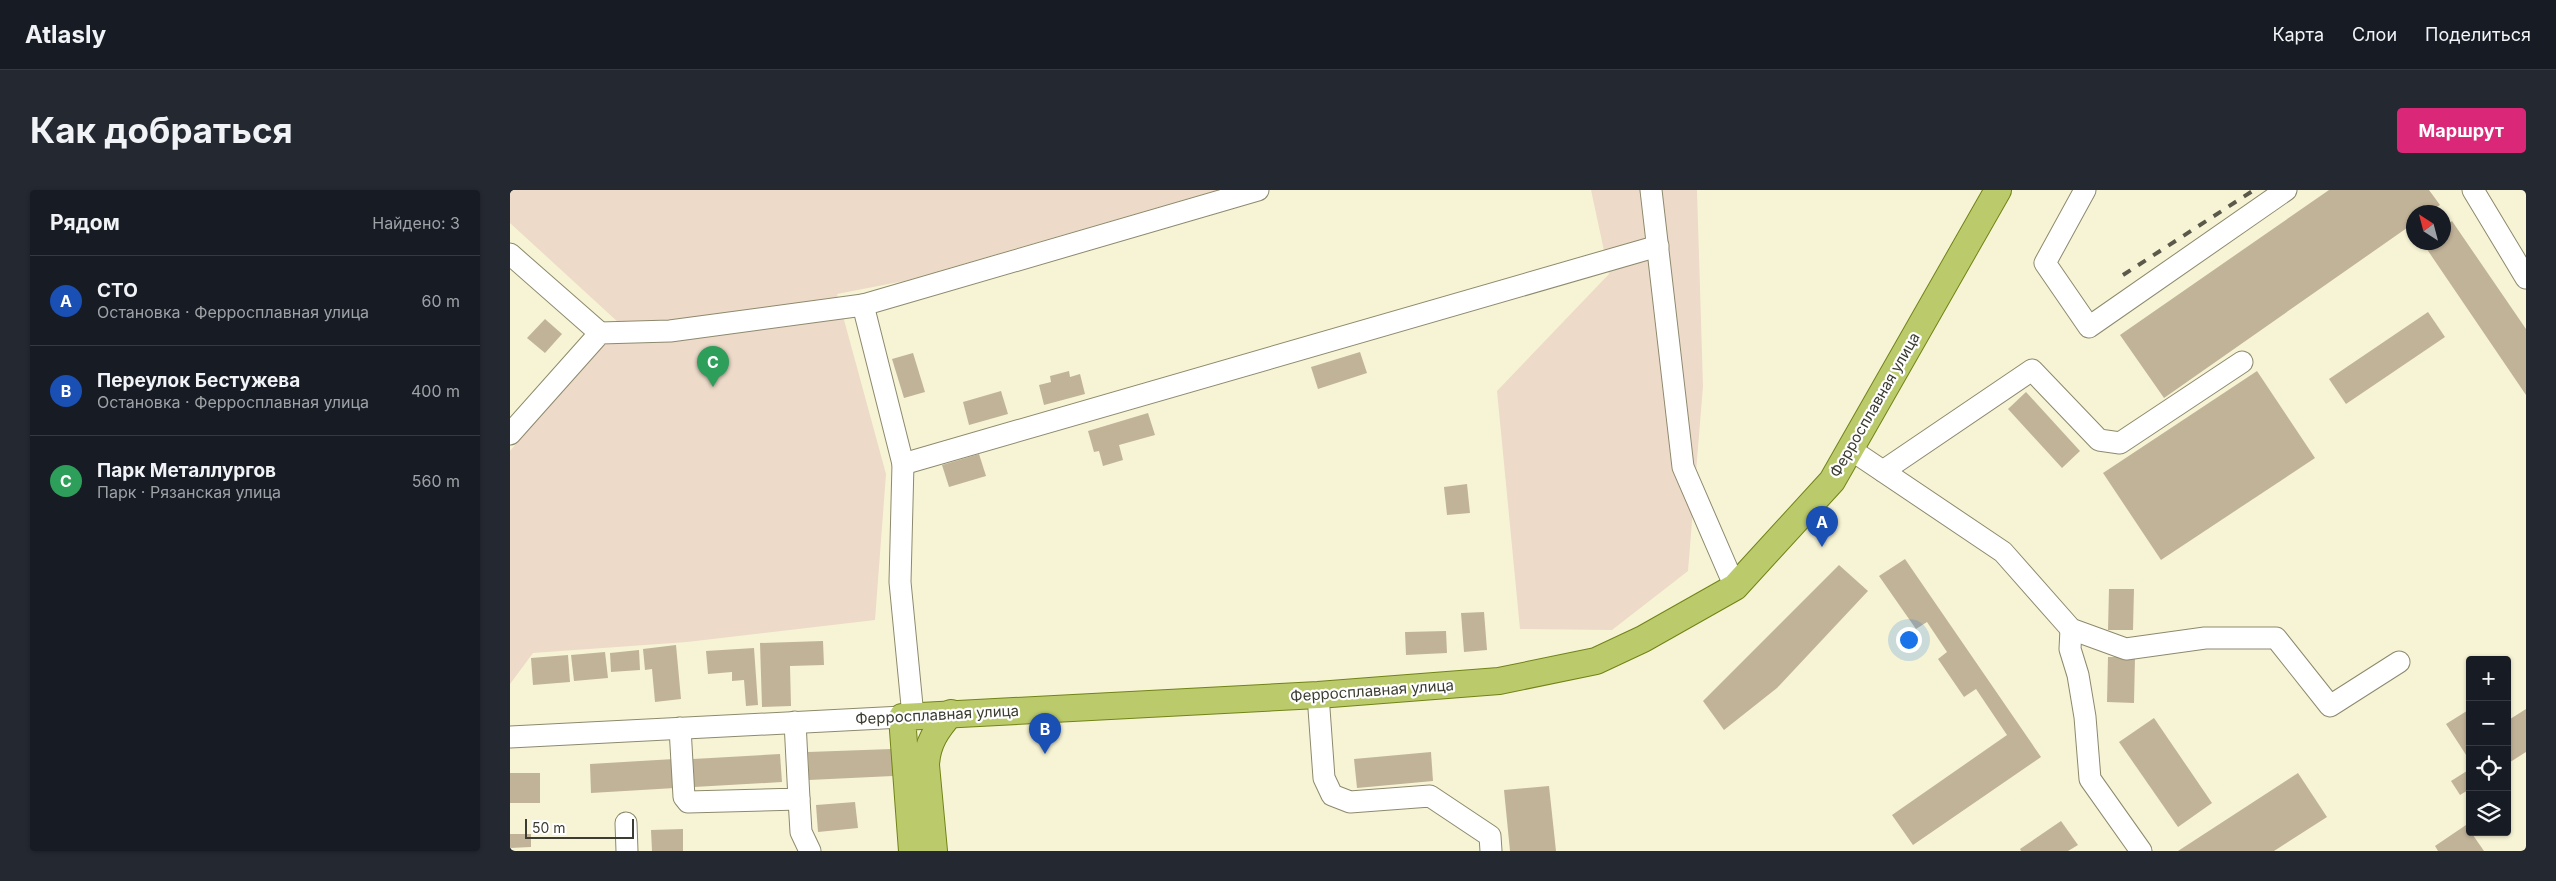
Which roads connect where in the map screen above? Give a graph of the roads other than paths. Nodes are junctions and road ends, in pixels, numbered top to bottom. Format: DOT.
graph roads {
  1 [pos="1258,190"];
  2 [pos="1651,190"];
  3 [pos="1998,190"];
  4 [pos="2085,190"];
  5 [pos="2286,190"];
  6 [pos="2473,190"];
  7 [pos="1658,246"];
  8 [pos="510,254"];
  9 [pos="2526,278"];
  10 [pos="863,305"];
  11 [pos="600,333"];
  12 [pos="2242,362"];
  13 [pos="510,434"];
  14 [pos="1850,449"];
  15 [pos="903,464"];
  16 [pos="1883,471"];
  17 [pos="1735,587"];
  18 [pos="2071,629"];
  19 [pos="2399,662"];
  20 [pos="1318,695"];
  21 [pos="951,713"];
  22 [pos="907,716"];
  23 [pos="795,722"];
  24 [pos="680,728"];
  25 [pos="510,737"];
  26 [pos="799,799"];
  27 [pos="626,822"];
  28 [pos="627,851"];
  29 [pos="810,851"];
  30 [pos="912,851"];
  31 [pos="934,851"];
  32 [pos="1491,851"];
  33 [pos="2140,851"];
  1 -- 10 [label="street"];
  2 -- 7 [label="street"];
  3 -- 14 [label="main road, Ферросплавная улица"];
  4 -- 5 [label="street"];
  6 -- 9 [label="street"];
  7 -- 15 [label="street"];
  7 -- 17 [label="street"];
  8 -- 11 [label="street"];
  10 -- 11 [label="street"];
  10 -- 15 [label="street"];
  11 -- 13 [label="street"];
  12 -- 16 [label="street"];
  14 -- 16 [label="street"];
  14 -- 17 [label="main road, Ферросплавная улица"];
  15 -- 22 [label="street"];
  16 -- 18 [label="street"];
  17 -- 20 [label="main road, Ферросплавная улица"];
  18 -- 19 [label="street"];
  18 -- 33 [label="street"];
  20 -- 21 [label="main road, Ферросплавная улица"];
  20 -- 32 [label="street"];
  21 -- 22 [label="main road, Ферросплавная улица"];
  21 -- 31 [label="main road"];
  22 -- 23 [label="street, Ферросплавная улица"];
  22 -- 30 [label="main road"];
  23 -- 24 [label="street, Ферросплавная улица"];
  23 -- 26 [label="street"];
  24 -- 25 [label="street, Ферросплавная улица"];
  24 -- 26 [label="street"];
  26 -- 29 [label="street"];
  27 -- 28 [label="street"];
}
